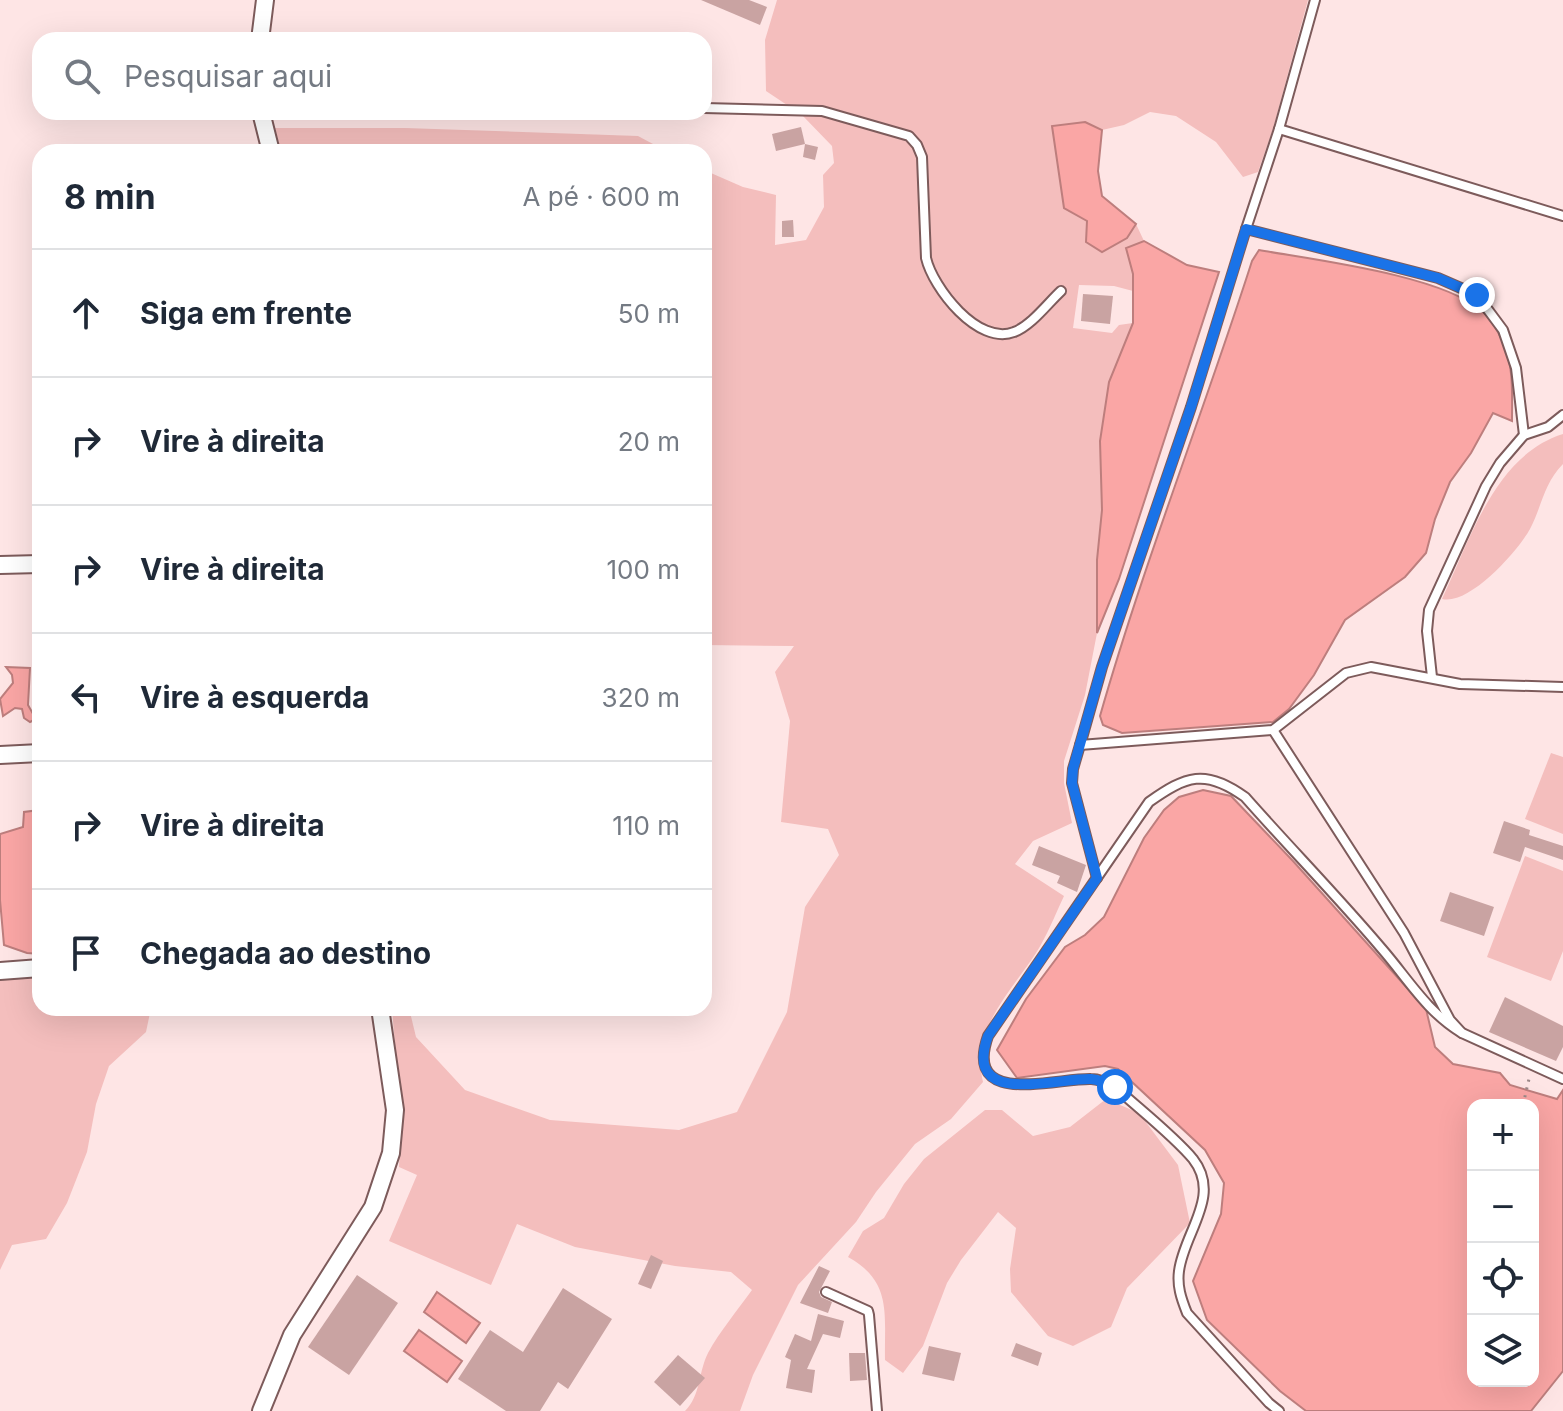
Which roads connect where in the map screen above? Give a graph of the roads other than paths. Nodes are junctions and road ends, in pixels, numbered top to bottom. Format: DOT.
graph roads {
  1 [pos="265,0"];
  2 [pos="1315,0"];
  3 [pos="261,32"];
  4 [pos="712,108"];
  5 [pos="263,120"];
  6 [pos="1279,129"];
  7 [pos="269,144"];
  8 [pos="1563,216"];
  9 [pos="1246,229"];
  10 [pos="1061,291"];
  11 [pos="1563,415"];
  12 [pos="1524,435"];
  13 [pos="32,564"];
  14 [pos="0,565"];
  15 [pos="1432,677"];
  16 [pos="1563,687"];
  17 [pos="1273,730"];
  18 [pos="1080,745"];
  19 [pos="32,753"];
  20 [pos="0,755"];
  21 [pos="1097,878"];
  22 [pos="32,969"];
  23 [pos="0,971"];
  24 [pos="381,1016"];
  25 [pos="1462,1033"];
  26 [pos="1563,1079"];
  27 [pos="826,1292"];
  28 [pos="261,1411"];
  29 [pos="877,1411"];
  30 [pos="1279,1411"];
  1 -- 3 [label="street"];
  2 -- 6 [label="lane"];
  4 -- 10 [label="lane"];
  5 -- 7 [label="street"];
  6 -- 8 [label="lane"];
  6 -- 9 [label="lane"];
  9 -- 12 [label="lane"];
  9 -- 18 [label="lane"];
  11 -- 12 [label="lane"];
  12 -- 15 [label="lane"];
  13 -- 14 [label="street"];
  15 -- 16 [label="lane"];
  15 -- 17 [label="lane"];
  17 -- 18 [label="lane"];
  17 -- 25 [label="lane"];
  18 -- 21 [label="lane"];
  19 -- 20 [label="street"];
  21 -- 25 [label="lane"];
  21 -- 30 [label="lane"];
  22 -- 23 [label="street"];
  24 -- 28 [label="street"];
  25 -- 26 [label="lane"];
  27 -- 29 [label="lane"];
}
